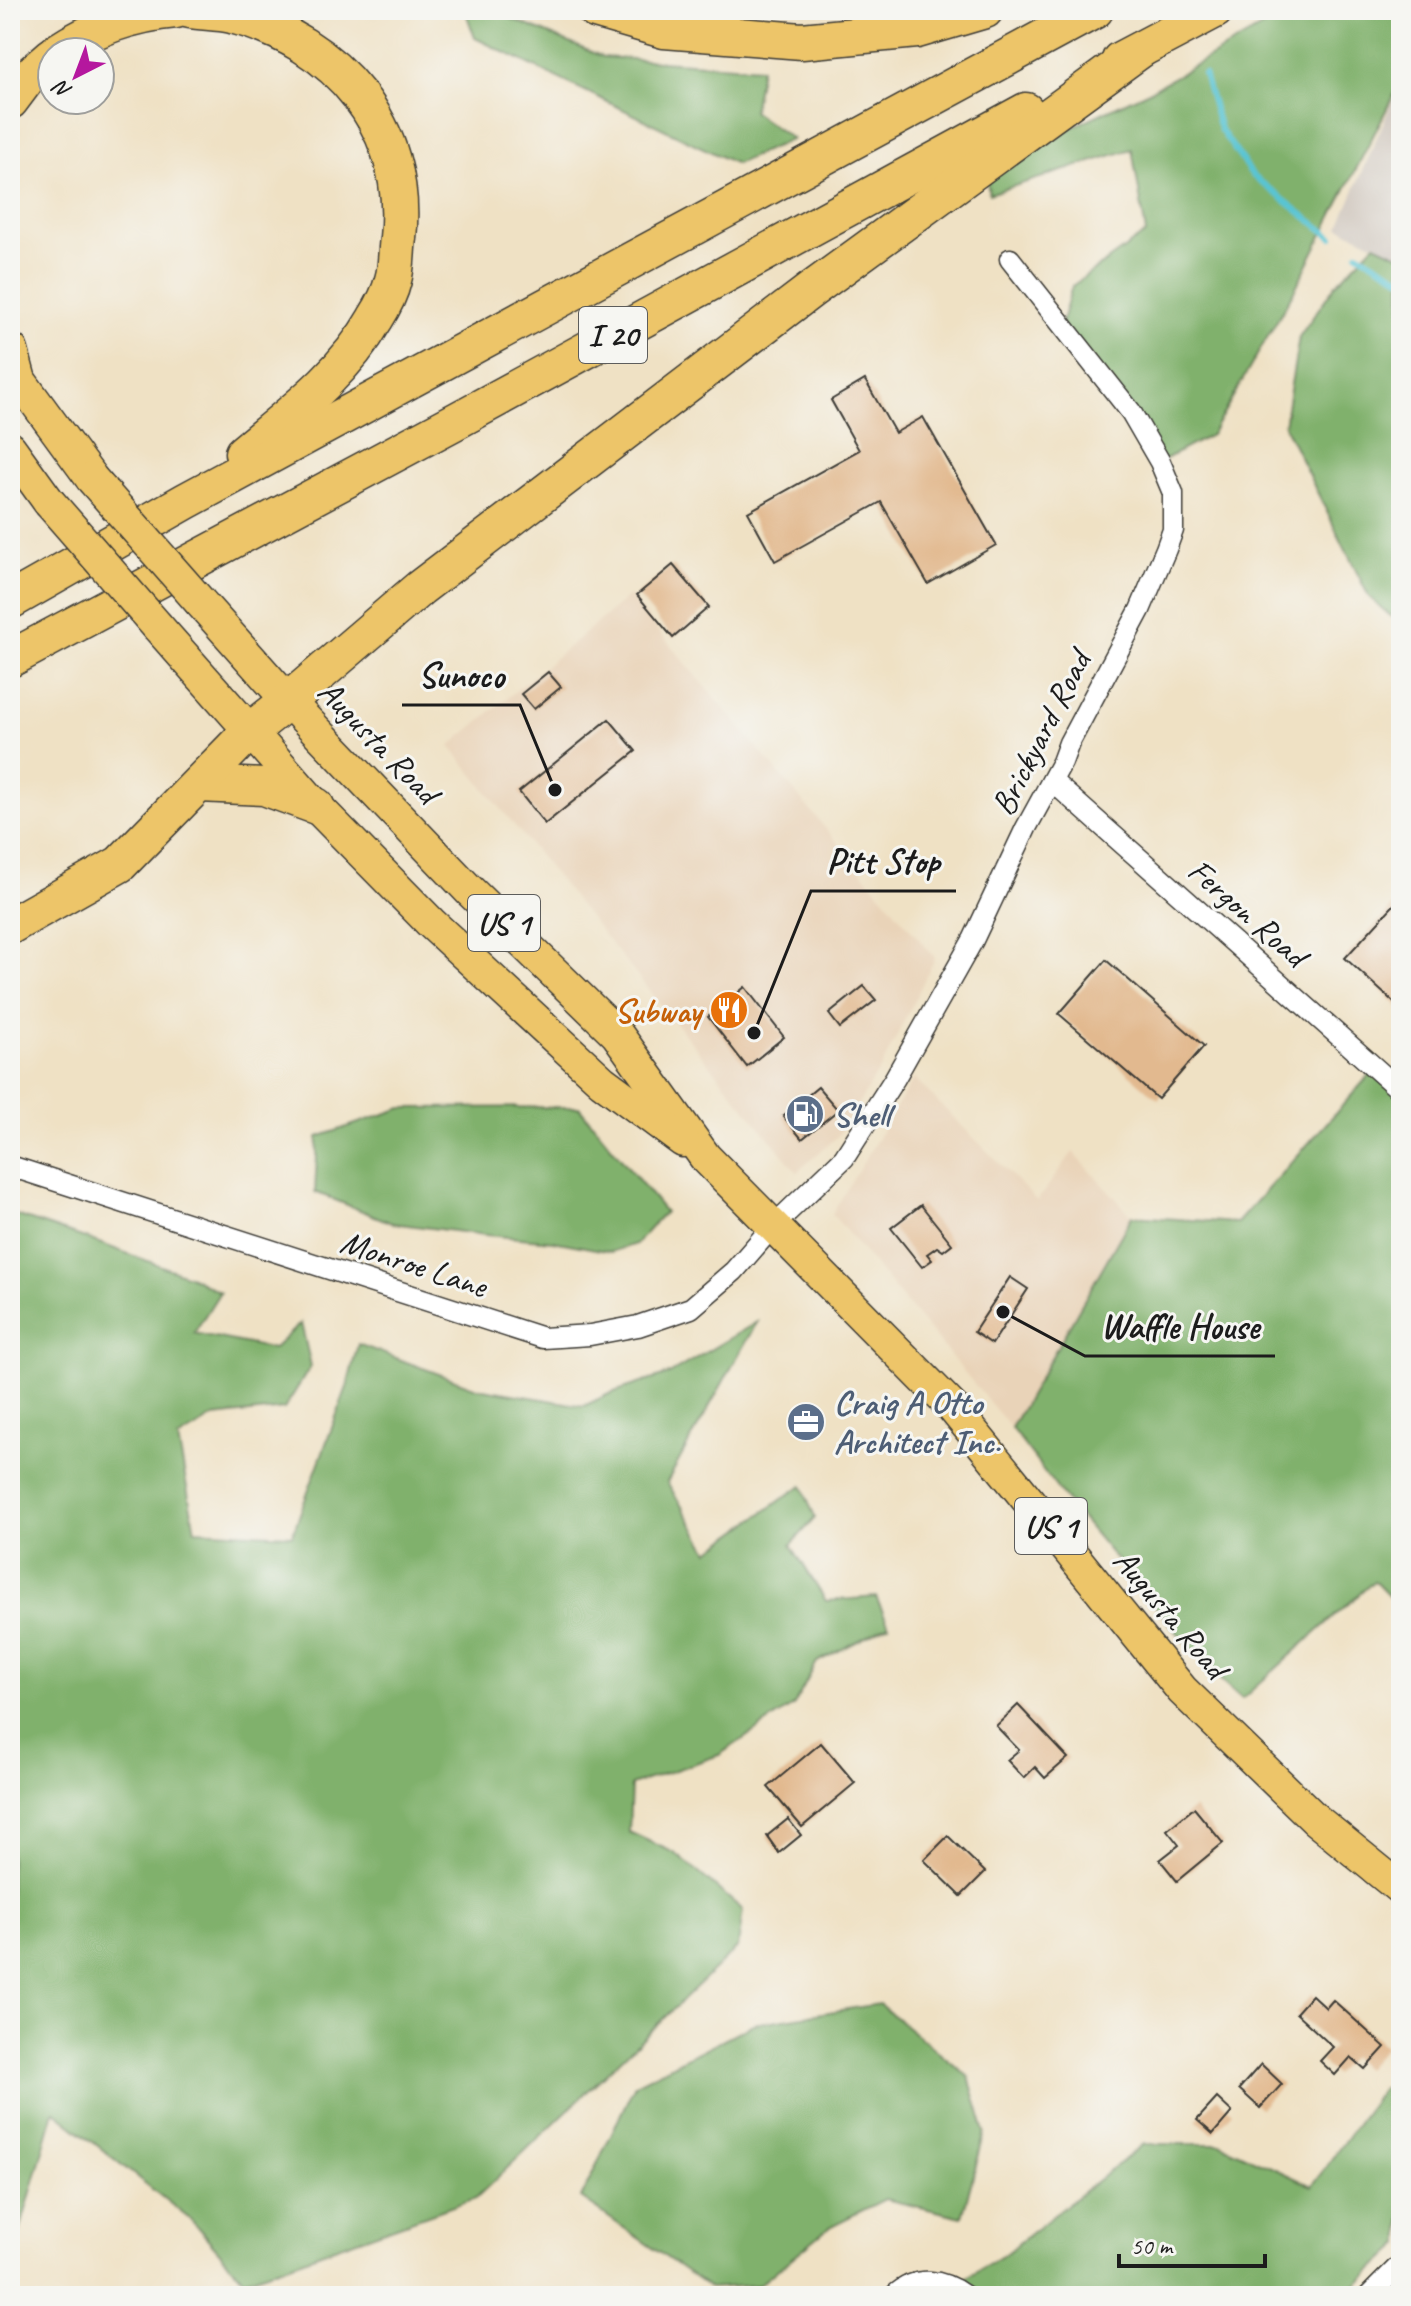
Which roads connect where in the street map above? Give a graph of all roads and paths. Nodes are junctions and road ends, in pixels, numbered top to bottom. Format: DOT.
graph roads {
  1 [pos="176,10"];
  2 [pos="190,10"];
  3 [pos="595,10"];
  4 [pos="985,10"];
  5 [pos="1095,10"];
  6 [pos="1215,10"];
  7 [pos="82,36"];
  8 [pos="1140,50"];
  9 [pos="36,70"];
  10 [pos="10,101"];
  11 [pos="1010,259"];
  12 [pos="12,365"];
  13 [pos="10,448"];
  14 [pos="186,501"];
  15 [pos="10,601"];
  16 [pos="10,659"];
  17 [pos="288,701"];
  18 [pos="250,731"];
  19 [pos="1052,781"];
  20 [pos="199,784"];
  21 [pos="316,806"];
  22 [pos="10,926"];
  23 [pos="1401,1091"];
  24 [pos="705,1157"];
  25 [pos="10,1166"];
  26 [pos="773,1226"];
  27 [pos="1401,1889"];
  28 [pos="1401,2264"];
  29 [pos="894,2296"];
  30 [pos="965,2296"];
  31 [pos="1369,2296"];
  1 -- 7 [label="highway"];
  2 -- 14 [label="highway"];
  3 -- 4 [label="highway"];
  5 -- 14 [label="highway, I 20"];
  6 -- 8 [label="highway, I 20"];
  8 -- 16 [label="highway, I 20"];
  8 -- 17 [label="highway"];
  9 -- 10 [label="highway"];
  11 -- 19 [label="street, Brickyard Road"];
  12 -- 17 [label="main road, Augusta Road / US 1, bridge"];
  13 -- 18 [label="main road, Augusta Road / US 1, bridge"];
  14 -- 15 [label="highway, I 20"];
  17 -- 18 [label="highway"];
  17 -- 24 [label="main road, Augusta Road / US 1"];
  18 -- 20 [label="highway"];
  18 -- 21 [label="main road, Augusta Road / US 1"];
  19 -- 23 [label="street, Fergon Road"];
  19 -- 26 [label="street, Brickyard Road"];
  20 -- 21 [label="highway"];
  20 -- 22 [label="highway"];
  21 -- 24 [label="main road, Augusta Road / US 1"];
  24 -- 26 [label="main road, Augusta Road / US 1"];
  25 -- 26 [label="street, Monroe Lane"];
  26 -- 27 [label="main road, Augusta Road / US 1"];
  28 -- 31 [label="street"];
  29 -- 30 [label="street"];
}
